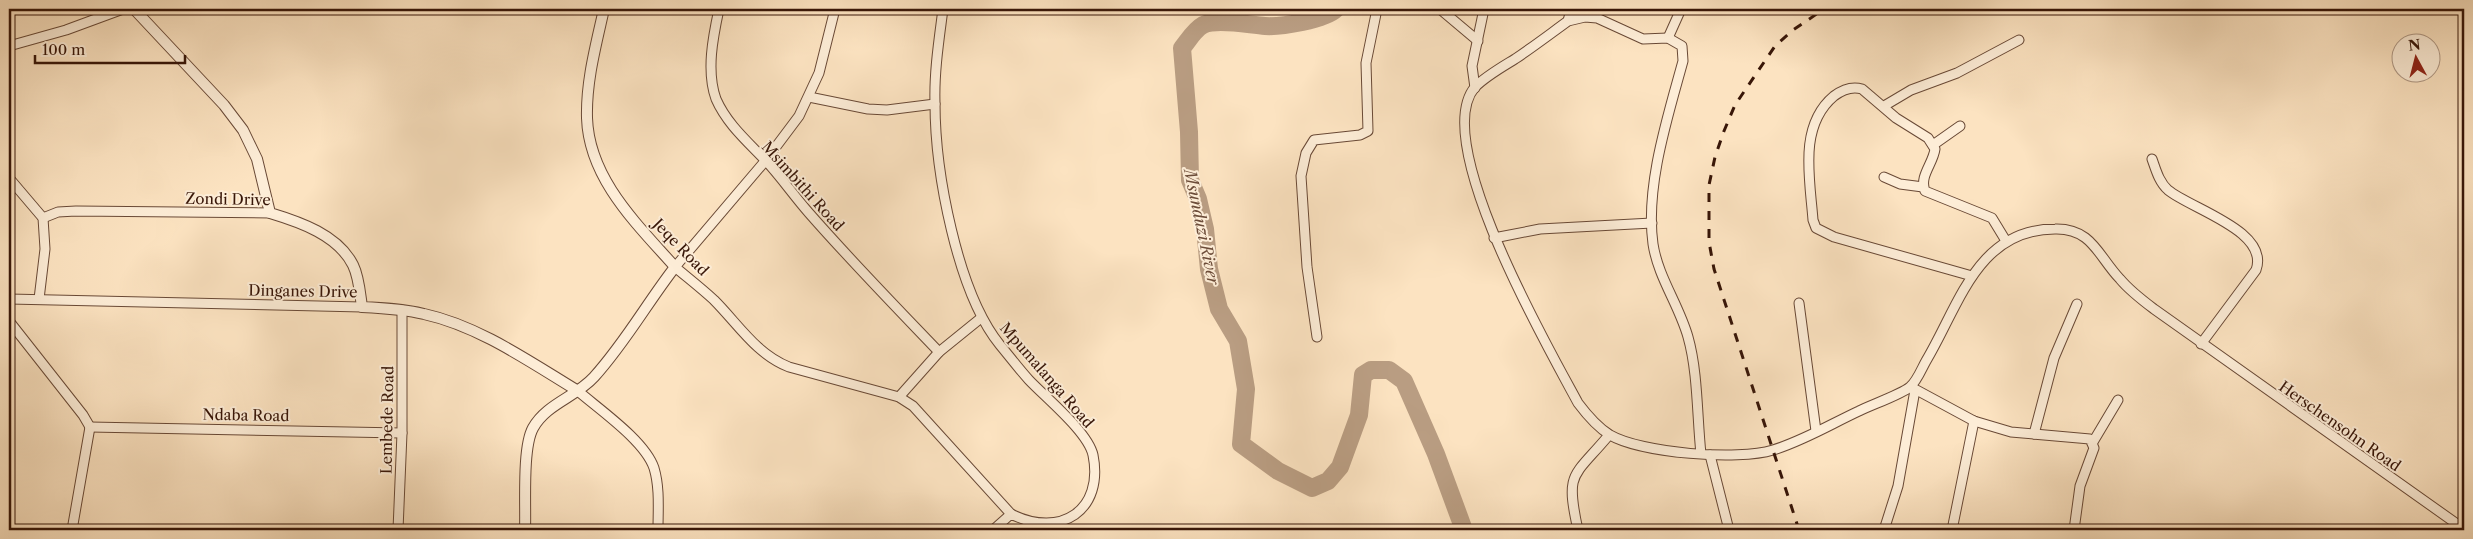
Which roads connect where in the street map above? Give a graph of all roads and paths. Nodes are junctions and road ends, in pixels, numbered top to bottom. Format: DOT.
graph roads {
  1 [pos="123,9"];
  2 [pos="134,9"];
  3 [pos="604,9"];
  4 [pos="719,9"];
  5 [pos="835,9"];
  6 [pos="943,9"];
  7 [pos="1377,9"];
  8 [pos="1440,9"];
  9 [pos="1484,9"];
  10 [pos="1681,9"];
  11 [pos="1570,10"];
  12 [pos="1568,22"];
  13 [pos="1668,38"];
  14 [pos="1478,40"];
  15 [pos="2018,40"];
  16 [pos="9,46"];
  17 [pos="1475,88"];
  18 [pos="809,96"];
  19 [pos="935,104"];
  20 [pos="1884,106"];
  21 [pos="1960,126"];
  22 [pos="1933,145"];
  23 [pos="2152,159"];
  24 [pos="766,160"];
  25 [pos="9,178"];
  26 [pos="1884,178"];
  27 [pos="1923,187"];
  28 [pos="270,213"];
  29 [pos="43,218"];
  30 [pos="1652,223"];
  31 [pos="1494,238"];
  32 [pos="2006,241"];
  33 [pos="675,267"];
  34 [pos="1972,276"];
  35 [pos="9,299"];
  36 [pos="39,300"];
  37 [pos="1799,303"];
  38 [pos="2077,304"];
  39 [pos="362,307"];
  40 [pos="402,310"];
  41 [pos="981,318"];
  42 [pos="9,321"];
  43 [pos="1317,337"];
  44 [pos="2201,344"];
  45 [pos="939,352"];
  46 [pos="1913,388"];
  47 [pos="578,391"];
  48 [pos="899,397"];
  49 [pos="2118,400"];
  50 [pos="1974,421"];
  51 [pos="90,427"];
  52 [pos="1816,431"];
  53 [pos="402,433"];
  54 [pos="1609,434"];
  55 [pos="2034,434"];
  56 [pos="2093,442"];
  57 [pos="1706,454"];
  58 [pos="1011,514"];
  59 [pos="2464,529"];
  60 [pos="72,530"];
  61 [pos="398,530"];
  62 [pos="525,530"];
  63 [pos="658,530"];
  64 [pos="993,530"];
  65 [pos="1578,530"];
  66 [pos="1729,530"];
  67 [pos="1884,530"];
  68 [pos="1952,530"];
  69 [pos="2074,530"];
  1 -- 16 [label="street"];
  2 -- 28 [label="street"];
  3 -- 33 [label="street, Jeqe Road"];
  4 -- 24 [label="street, Msimbithi Road"];
  5 -- 18 [label="street"];
  6 -- 19 [label="street, Mpumalanga Road"];
  7 -- 43 [label="street"];
  8 -- 14 [label="street"];
  9 -- 14 [label="street"];
  10 -- 13 [label="street"];
  11 -- 12 [label="street"];
  12 -- 13 [label="street"];
  12 -- 17 [label="street"];
  13 -- 30 [label="street"];
  14 -- 17 [label="street"];
  15 -- 20 [label="street"];
  17 -- 31 [label="street"];
  18 -- 19 [label="street"];
  18 -- 24 [label="street"];
  19 -- 41 [label="street, Mpumalanga Road"];
  20 -- 22 [label="street"];
  20 -- 34 [label="street"];
  21 -- 22 [label="street"];
  22 -- 27 [label="street"];
  23 -- 44 [label="street"];
  24 -- 33 [label="street"];
  24 -- 45 [label="street, Msimbithi Road"];
  25 -- 29 [label="street"];
  26 -- 27 [label="street"];
  27 -- 32 [label="street"];
  28 -- 29 [label="street, Zondi Drive"];
  28 -- 39 [label="street, Zondi Drive"];
  29 -- 36 [label="street"];
  30 -- 31 [label="street"];
  30 -- 57 [label="street"];
  31 -- 54 [label="street"];
  32 -- 34 [label="street"];
  32 -- 44 [label="street, Herschensohn Road"];
  33 -- 47 [label="street"];
  33 -- 48 [label="street, Jeqe Road"];
  34 -- 46 [label="street"];
  35 -- 36 [label="street, Dinganes Drive"];
  36 -- 39 [label="street, Dinganes Drive"];
  37 -- 52 [label="street"];
  38 -- 55 [label="street"];
  39 -- 40 [label="street, Dinganes Drive"];
  40 -- 47 [label="street, Dinganes Drive"];
  40 -- 53 [label="street, Lembede Road"];
  41 -- 45 [label="street"];
  41 -- 58 [label="street, Mpumalanga Road"];
  42 -- 51 [label="street"];
  44 -- 59 [label="street, Herschensohn Road"];
  45 -- 48 [label="street"];
  46 -- 50 [label="street"];
  46 -- 52 [label="street"];
  46 -- 67 [label="street"];
  47 -- 62 [label="street"];
  47 -- 63 [label="street"];
  48 -- 58 [label="street"];
  49 -- 56 [label="street"];
  50 -- 55 [label="street"];
  50 -- 68 [label="street"];
  51 -- 53 [label="street, Ndaba Road"];
  51 -- 60 [label="street"];
  52 -- 57 [label="street"];
  53 -- 61 [label="street, Lembede Road"];
  54 -- 57 [label="street"];
  54 -- 65 [label="street"];
  55 -- 56 [label="street"];
  56 -- 69 [label="street"];
  57 -- 66 [label="street"];
  58 -- 64 [label="street"];
}
